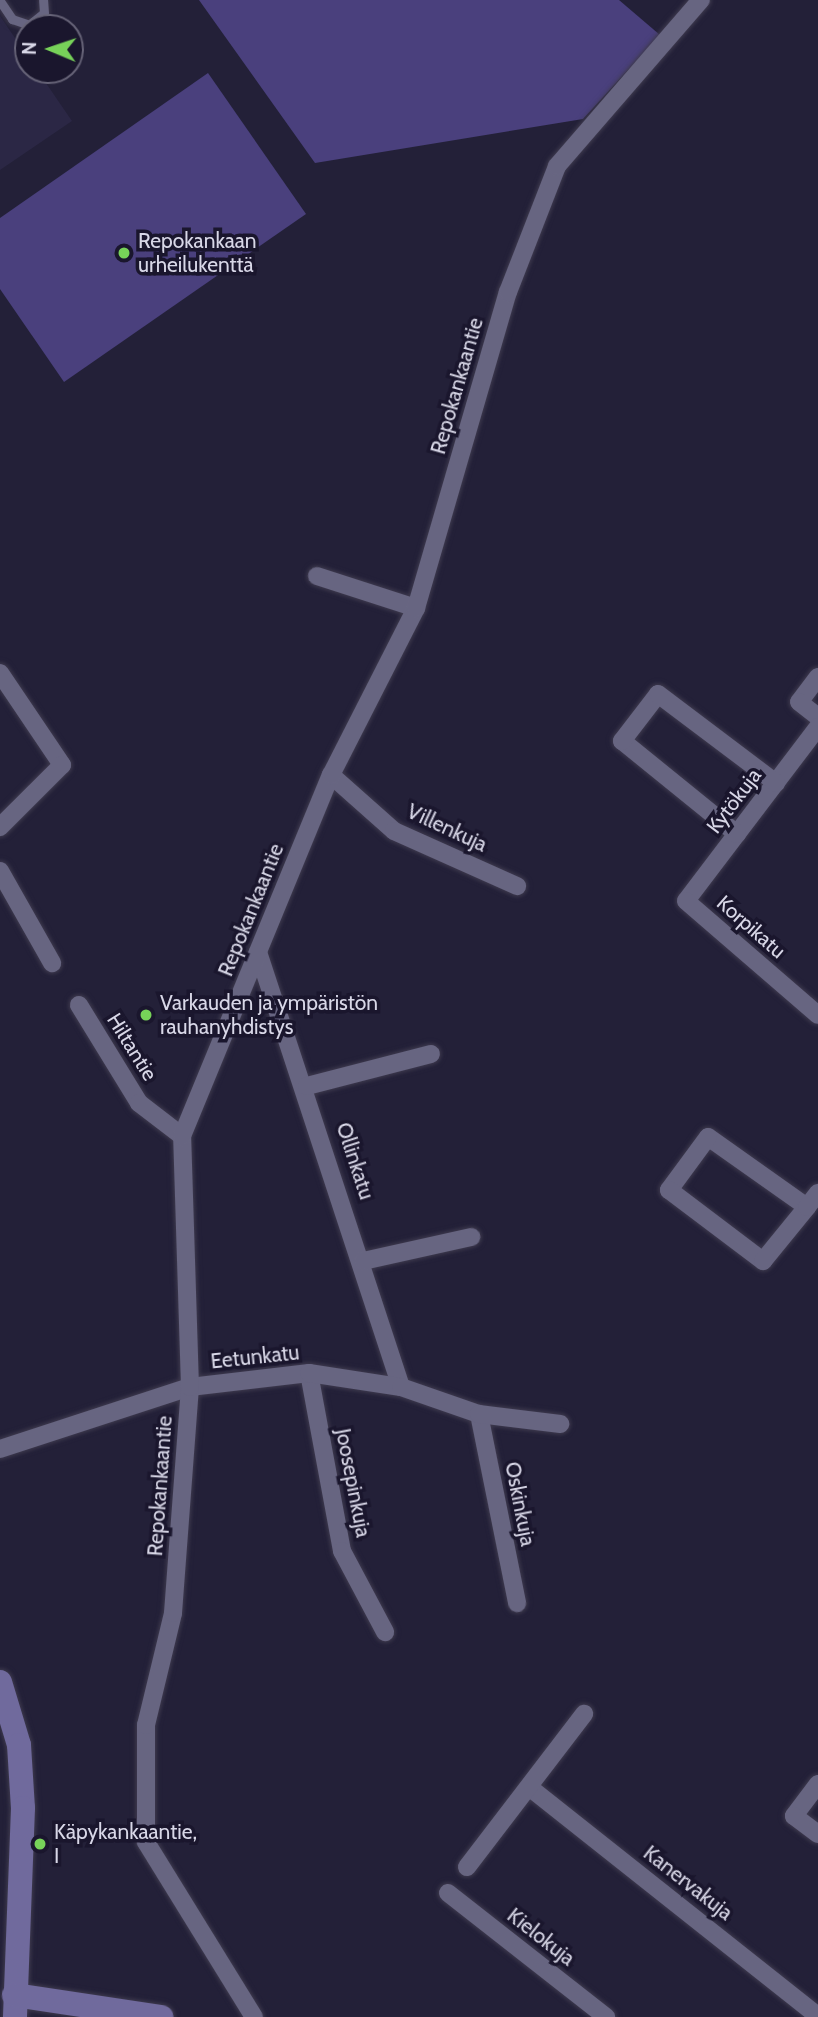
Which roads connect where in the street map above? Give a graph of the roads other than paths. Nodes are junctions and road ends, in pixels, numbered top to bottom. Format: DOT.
graph roads {
  1 [pos="43,0"];
  2 [pos="701,0"];
  3 [pos="0,1"];
  4 [pos="317,576"];
  5 [pos="416,608"];
  6 [pos="0,673"];
  7 [pos="818,677"];
  8 [pos="818,717"];
  9 [pos="818,727"];
  10 [pos="331,775"];
  11 [pos="776,783"];
  12 [pos="0,827"];
  13 [pos="737,834"];
  14 [pos="0,871"];
  15 [pos="517,886"];
  16 [pos="686,901"];
  17 [pos="258,952"];
  18 [pos="52,963"];
  19 [pos="79,1005"];
  20 [pos="818,1015"];
  21 [pos="431,1054"];
  22 [pos="307,1086"];
  23 [pos="182,1136"];
  24 [pos="812,1200"];
  25 [pos="471,1237"];
  26 [pos="363,1261"];
  27 [pos="309,1373"];
  28 [pos="190,1387"];
  29 [pos="401,1387"];
  30 [pos="479,1414"];
  31 [pos="560,1424"];
  32 [pos="0,1450"];
  33 [pos="517,1603"];
  34 [pos="385,1632"];
  35 [pos="0,1682"];
  36 [pos="584,1714"];
  37 [pos="818,1784"];
  38 [pos="529,1787"];
  39 [pos="818,1834"];
  40 [pos="467,1867"];
  41 [pos="448,1894"];
  42 [pos="15,2006"];
  43 [pos="818,2015"];
  44 [pos="161,2017"];
  45 [pos="254,2017"];
  46 [pos="607,2017"];
  1 -- 3 [label="lane"];
  2 -- 5 [label="street, Repokankaantie"];
  4 -- 5 [label="street"];
  5 -- 10 [label="street, Repokankaantie"];
  6 -- 12 [label="street"];
  7 -- 8 [label="street"];
  9 -- 11 [label="street, Kytökuja"];
  10 -- 15 [label="street, Villenkuja"];
  10 -- 17 [label="street, Repokankaantie"];
  11 -- 13 [label="street, Kytökuja"];
  11 -- 13 [label="street"];
  13 -- 16 [label="street, Kytökuja"];
  14 -- 18 [label="street"];
  16 -- 20 [label="street, Korpikatu"];
  17 -- 22 [label="street, Ollinkatu"];
  17 -- 23 [label="street, Repokankaantie"];
  19 -- 23 [label="street, Hiltantie"];
  21 -- 22 [label="street"];
  22 -- 26 [label="street, Ollinkatu"];
  23 -- 28 [label="street, Repokankaantie"];
  24 -- 24 [label="street"];
  25 -- 26 [label="street"];
  26 -- 29 [label="street, Ollinkatu"];
  27 -- 28 [label="street, Eetunkatu"];
  27 -- 29 [label="street, Eetunkatu"];
  27 -- 34 [label="street, Joosepinkuja"];
  28 -- 32 [label="street, Eetunkatu"];
  28 -- 45 [label="street, Repokankaantie"];
  29 -- 30 [label="street, Eetunkatu"];
  30 -- 31 [label="street, Eetunkatu"];
  30 -- 33 [label="street, Oskinkuja"];
  35 -- 42 [label="main road"];
  36 -- 38 [label="street"];
  37 -- 39 [label="street"];
  38 -- 40 [label="street"];
  38 -- 43 [label="street, Kanervakuja"];
  41 -- 46 [label="street, Kielokuja"];
  42 -- 44 [label="main road"];
}
